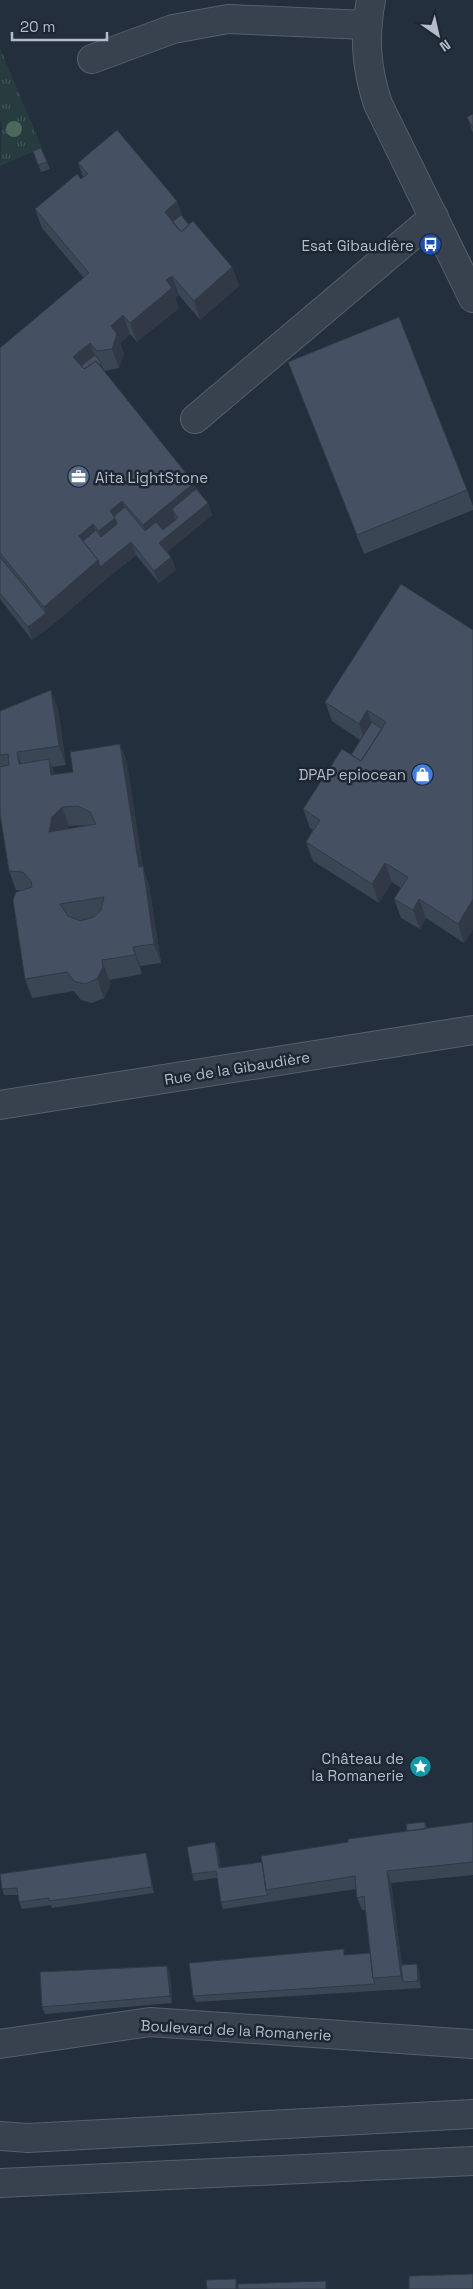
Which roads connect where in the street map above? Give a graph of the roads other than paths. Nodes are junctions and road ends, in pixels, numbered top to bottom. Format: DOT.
graph roads {
  1 [pos="368,12"];
  2 [pos="92,59"];
  3 [pos="434,217"];
  4 [pos="473,298"];
  5 [pos="195,419"];
  6 [pos="473,1030"];
  7 [pos="0,1105"];
  8 [pos="0,2044"];
  9 [pos="473,2044"];
  10 [pos="473,2114"];
  11 [pos="0,2136"];
  12 [pos="473,2161"];
  13 [pos="0,2183"];
  1 -- 2 [label="street"];
  1 -- 3 [label="street"];
  3 -- 4 [label="street"];
  3 -- 5 [label="street"];
  6 -- 7 [label="street, Rue de la Gibaudière"];
  8 -- 9 [label="street, Boulevard de la Romanerie"];
  10 -- 11 [label="street"];
  12 -- 13 [label="street"];
}
